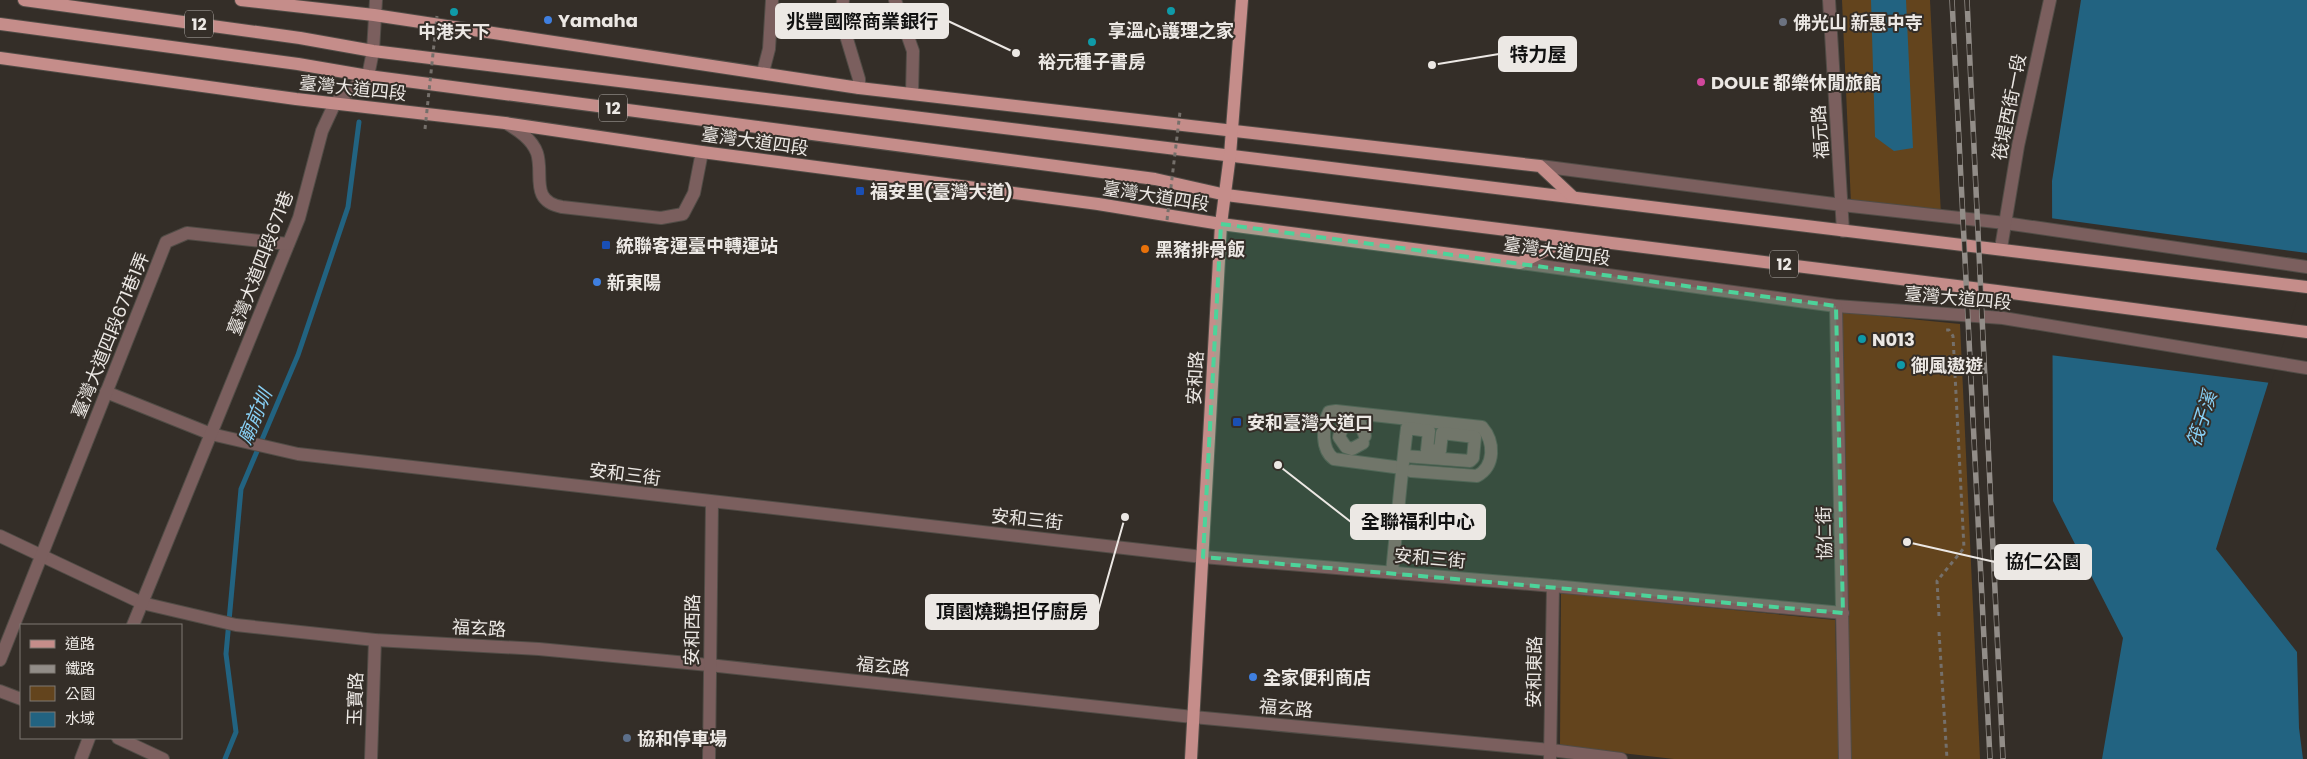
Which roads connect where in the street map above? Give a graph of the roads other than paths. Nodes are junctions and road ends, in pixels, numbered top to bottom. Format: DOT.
graph roads {
  1 [pos="24,0"];
  2 [pos="241,0"];
  3 [pos="376,0"];
  4 [pos="772,0"];
  5 [pos="843,0"];
  6 [pos="896,0"];
  7 [pos="1242,0"];
  8 [pos="1829,0"];
  9 [pos="2050,0"];
  10 [pos="374,14"];
  11 [pos="0,24"];
  12 [pos="373,51"];
  13 [pos="0,58"];
  14 [pos="764,72"];
  15 [pos="368,76"];
  16 [pos="859,88"];
  17 [pos="912,94"];
  18 [pos="334,103"];
  19 [pos="505,123"];
  20 [pos="1232,131"];
  21 [pos="702,152"];
  22 [pos="1230,155"];
  23 [pos="1540,166"];
  24 [pos="1226,195"];
  25 [pos="1573,198"];
  26 [pos="1842,205"];
  27 [pos="2005,223"];
  28 [pos="1222,224"];
  29 [pos="1843,231"];
  30 [pos="1570,238"];
  31 [pos="288,244"];
  32 [pos="2002,248"];
  33 [pos="1520,264"];
  34 [pos="2307,267"];
  35 [pos="2307,287"];
  36 [pos="1836,306"];
  37 [pos="2307,332"];
  38 [pos="2307,368"];
  39 [pos="106,392"];
  40 [pos="212,434"];
  41 [pos="1406,465"];
  42 [pos="712,502"];
  43 [pos="0,536"];
  44 [pos="41,557"];
  45 [pos="1203,557"];
  46 [pos="1392,572"];
  47 [pos="1553,586"];
  48 [pos="142,603"];
  49 [pos="1843,613"];
  50 [pos="133,624"];
  51 [pos="375,640"];
  52 [pos="0,660"];
  53 [pos="709,665"];
  54 [pos="0,691"];
  55 [pos="20,699"];
  56 [pos="1193,716"];
  57 [pos="89,739"];
  58 [pos="120,739"];
  59 [pos="1551,755"];
  60 [pos="81,759"];
  61 [pos="163,759"];
  62 [pos="371,759"];
  63 [pos="709,759"];
  64 [pos="1191,759"];
  65 [pos="1622,759"];
  66 [pos="1845,759"];
  1 -- 12 [label="main road, 12"];
  2 -- 10 [label="main road"];
  3 -- 10 [label="street"];
  4 -- 14 [label="street"];
  5 -- 16 [label="street"];
  6 -- 17 [label="street"];
  7 -- 20 [label="main road, 安和路"];
  8 -- 26 [label="street, 福元路"];
  9 -- 27 [label="street, 筏堤西街一段"];
  10 -- 12 [label="street"];
  10 -- 14 [label="main road"];
  11 -- 15 [label="main road, 臺灣大道四段 / 12"];
  12 -- 15 [label="street"];
  12 -- 22 [label="main road, 12"];
  13 -- 18 [label="main road, 臺灣大道四段 / 12"];
  14 -- 16 [label="main road"];
  15 -- 18 [label="street"];
  15 -- 24 [label="main road, 臺灣大道四段 / 12"];
  16 -- 17 [label="main road"];
  17 -- 20 [label="main road"];
  18 -- 19 [label="main road, 臺灣大道四段 / 12"];
  18 -- 31 [label="street, 臺灣大道四段671巷"];
  19 -- 21 [label="main road, 臺灣大道四段 / 12"];
  19 -- 21 [label="street"];
  20 -- 22 [label="main road, 安和路"];
  20 -- 23 [label="main road"];
  21 -- 28 [label="main road, 臺灣大道四段 / 12"];
  22 -- 24 [label="main road, 安和路"];
  22 -- 25 [label="main road, 12"];
  23 -- 25 [label="main road"];
  23 -- 26 [label="street"];
  24 -- 28 [label="main road, 安和路"];
  24 -- 30 [label="main road, 臺灣大道四段 / 12"];
  25 -- 29 [label="main road, 12"];
  26 -- 27 [label="street"];
  26 -- 29 [label="street, 福元路"];
  27 -- 32 [label="street, 筏堤西街一段"];
  27 -- 34 [label="street"];
  28 -- 33 [label="main road, 臺灣大道四段"];
  28 -- 45 [label="main road, 安和路"];
  29 -- 32 [label="main road, 12"];
  30 -- 33 [label="main road"];
  30 -- 37 [label="main road, 臺灣大道四段 / 12"];
  31 -- 39 [label="street, 臺灣大道四段671巷1弄"];
  31 -- 40 [label="street, 臺灣大道四段671巷"];
  32 -- 35 [label="main road, 12"];
  33 -- 36 [label="street, 臺灣大道四段"];
  36 -- 38 [label="street, 臺灣大道四段"];
  36 -- 49 [label="street, 協仁街"];
  39 -- 40 [label="street"];
  39 -- 44 [label="street, 臺灣大道四段671巷1弄"];
  40 -- 42 [label="street, 安和三街"];
  40 -- 48 [label="street, 臺灣大道四段671巷"];
  41 -- 41 [label="street"];
  41 -- 41 [label="street"];
  41 -- 46 [label="street"];
  42 -- 45 [label="street, 安和三街"];
  42 -- 53 [label="street, 安和西路"];
  43 -- 44 [label="street"];
  44 -- 48 [label="street"];
  44 -- 52 [label="street, 臺灣大道四段671巷1弄"];
  45 -- 46 [label="street, 安和三街"];
  45 -- 56 [label="main road, 安和路"];
  46 -- 47 [label="street, 安和三街"];
  47 -- 49 [label="street, 安和三街"];
  47 -- 59 [label="street, 安和東路"];
  48 -- 50 [label="street, 臺灣大道四段671巷"];
  48 -- 51 [label="street, 福玄路"];
  49 -- 66 [label="street, 協仁街"];
  51 -- 53 [label="street, 福玄路"];
  51 -- 62 [label="street, 玉寶路"];
  53 -- 56 [label="street, 福玄路"];
  53 -- 63 [label="street, 安和西路"];
  54 -- 55 [label="street"];
  56 -- 59 [label="street, 福玄路"];
  56 -- 64 [label="main road, 安和路"];
  57 -- 60 [label="street"];
  58 -- 61 [label="street"];
  59 -- 65 [label="street, 福玄路"];
}
